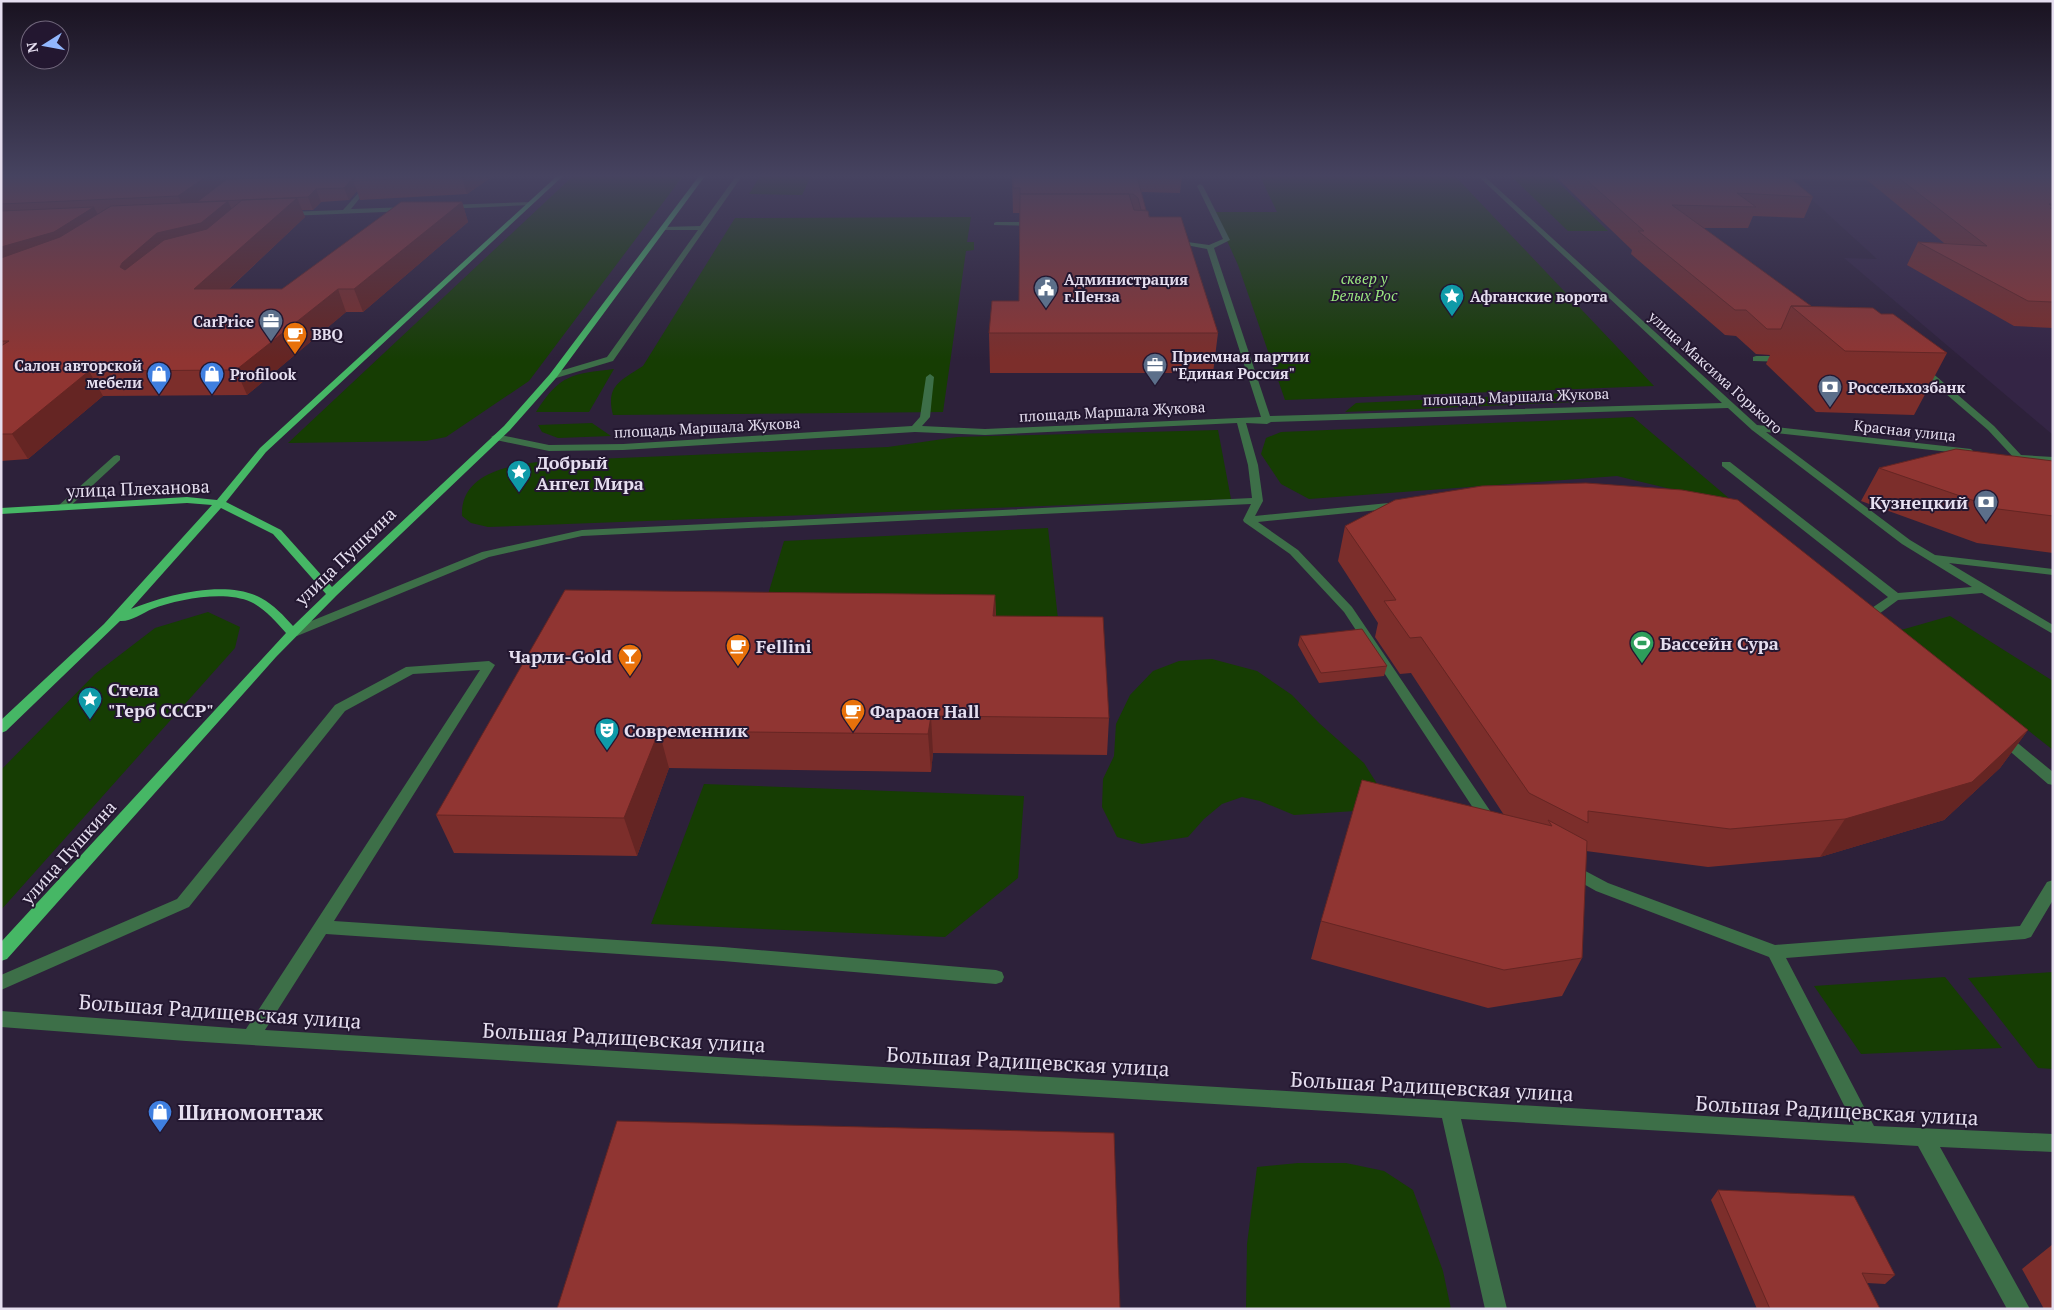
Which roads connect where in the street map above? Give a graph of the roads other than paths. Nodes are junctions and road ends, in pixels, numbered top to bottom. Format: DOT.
graph roads {
  1 [pos="492,237"];
  2 [pos="658,237"];
  3 [pos="696,237"];
  4 [pos="1226,237"];
  5 [pos="1547,237"];
  6 [pos="1161,242"];
  7 [pos="1210,247"];
  8 [pos="1756,358"];
  9 [pos="1794,360"];
  10 [pos="1907,363"];
  11 [pos="553,376"];
  12 [pos="930,377"];
  13 [pos="1730,405"];
  14 [pos="1241,420"];
  15 [pos="1267,421"];
  16 [pos="1755,428"];
  17 [pos="915,429"];
  18 [pos="496,437"];
  19 [pos="1981,453"];
  20 [pos="2000,455"];
  21 [pos="2018,457"];
  22 [pos="117,458"];
  23 [pos="2053,460"];
  24 [pos="1726,464"];
  25 [pos="1258,501"];
  26 [pos="220,503"];
  27 [pos="1406,505"];
  28 [pos="62,508"];
  29 [pos="1,511"];
  30 [pos="1248,520"];
  31 [pos="1932,557"];
  32 [pos="2053,572"];
  33 [pos="1984,589"];
  34 [pos="332,594"];
  35 [pos="1895,597"];
  36 [pos="1863,619"];
  37 [pos="108,627"];
  38 [pos="2053,630"];
  39 [pos="293,633"];
  40 [pos="1,728"];
  41 [pos="1992,728"];
  42 [pos="2053,780"];
  43 [pos="1503,834"];
  44 [pos="1561,865"];
  45 [pos="2053,886"];
  46 [pos="321,927"];
  47 [pos="1775,952"];
  48 [pos="1,954"];
  49 [pos="996,977"];
  50 [pos="1,983"];
  51 [pos="1,1019"];
  52 [pos="251,1036"];
  53 [pos="1449,1109"];
  54 [pos="1868,1135"];
  55 [pos="1924,1138"];
  56 [pos="2053,1144"];
  57 [pos="1496,1309"];
  58 [pos="2019,1309"];
  1 -- 26 [label="main road"];
  2 -- 11 [label="main road, улица Пушкина"];
  3 -- 11 [label="street"];
  4 -- 7 [label="street"];
  5 -- 13 [label="street, улица Максима Горького"];
  6 -- 7 [label="street"];
  7 -- 15 [label="street"];
  8 -- 9 [label="street"];
  10 -- 21 [label="street"];
  11 -- 18 [label="main road, улица Пушкина"];
  12 -- 17 [label="street"];
  13 -- 15 [label="street, площадь Маршала Жукова"];
  13 -- 16 [label="street, улица Максима Горького"];
  14 -- 15 [label="street, площадь Маршала Жукова"];
  14 -- 17 [label="street, площадь Маршала Жукова"];
  14 -- 25 [label="street"];
  16 -- 19 [label="street, Красная улица"];
  16 -- 31 [label="street, улица Максима Горького"];
  17 -- 18 [label="street, площадь Маршала Жукова"];
  18 -- 34 [label="main road, улица Пушкина"];
  20 -- 21 [label="street"];
  21 -- 23 [label="street"];
  22 -- 28 [label="street"];
  24 -- 35 [label="street"];
  25 -- 30 [label="street"];
  25 -- 39 [label="street"];
  26 -- 28 [label="main road, улица Плеханова"];
  26 -- 34 [label="main road, улица Плеханова"];
  26 -- 37 [label="main road"];
  27 -- 30 [label="street"];
  28 -- 29 [label="main road, улица Плеханова"];
  30 -- 43 [label="street"];
  31 -- 32 [label="street"];
  31 -- 33 [label="street, улица Максима Горького"];
  33 -- 35 [label="street"];
  33 -- 38 [label="street, улица Максима Горького"];
  34 -- 39 [label="main road, улица Пушкина"];
  35 -- 36 [label="street"];
  37 -- 39 [label="main road"];
  37 -- 40 [label="main road"];
  39 -- 48 [label="main road, улица Пушкина"];
  41 -- 42 [label="street"];
  44 -- 47 [label="street"];
  45 -- 47 [label="street"];
  46 -- 49 [label="street"];
  46 -- 50 [label="street"];
  46 -- 52 [label="street"];
  47 -- 54 [label="street"];
  51 -- 52 [label="street, Большая Радищевская улица"];
  52 -- 53 [label="street, Большая Радищевская улица"];
  53 -- 54 [label="street, Большая Радищевская улица"];
  53 -- 57 [label="street"];
  54 -- 55 [label="street, Большая Радищевская улица"];
  55 -- 56 [label="street, Большая Радищевская улица"];
  55 -- 58 [label="street"];
}
